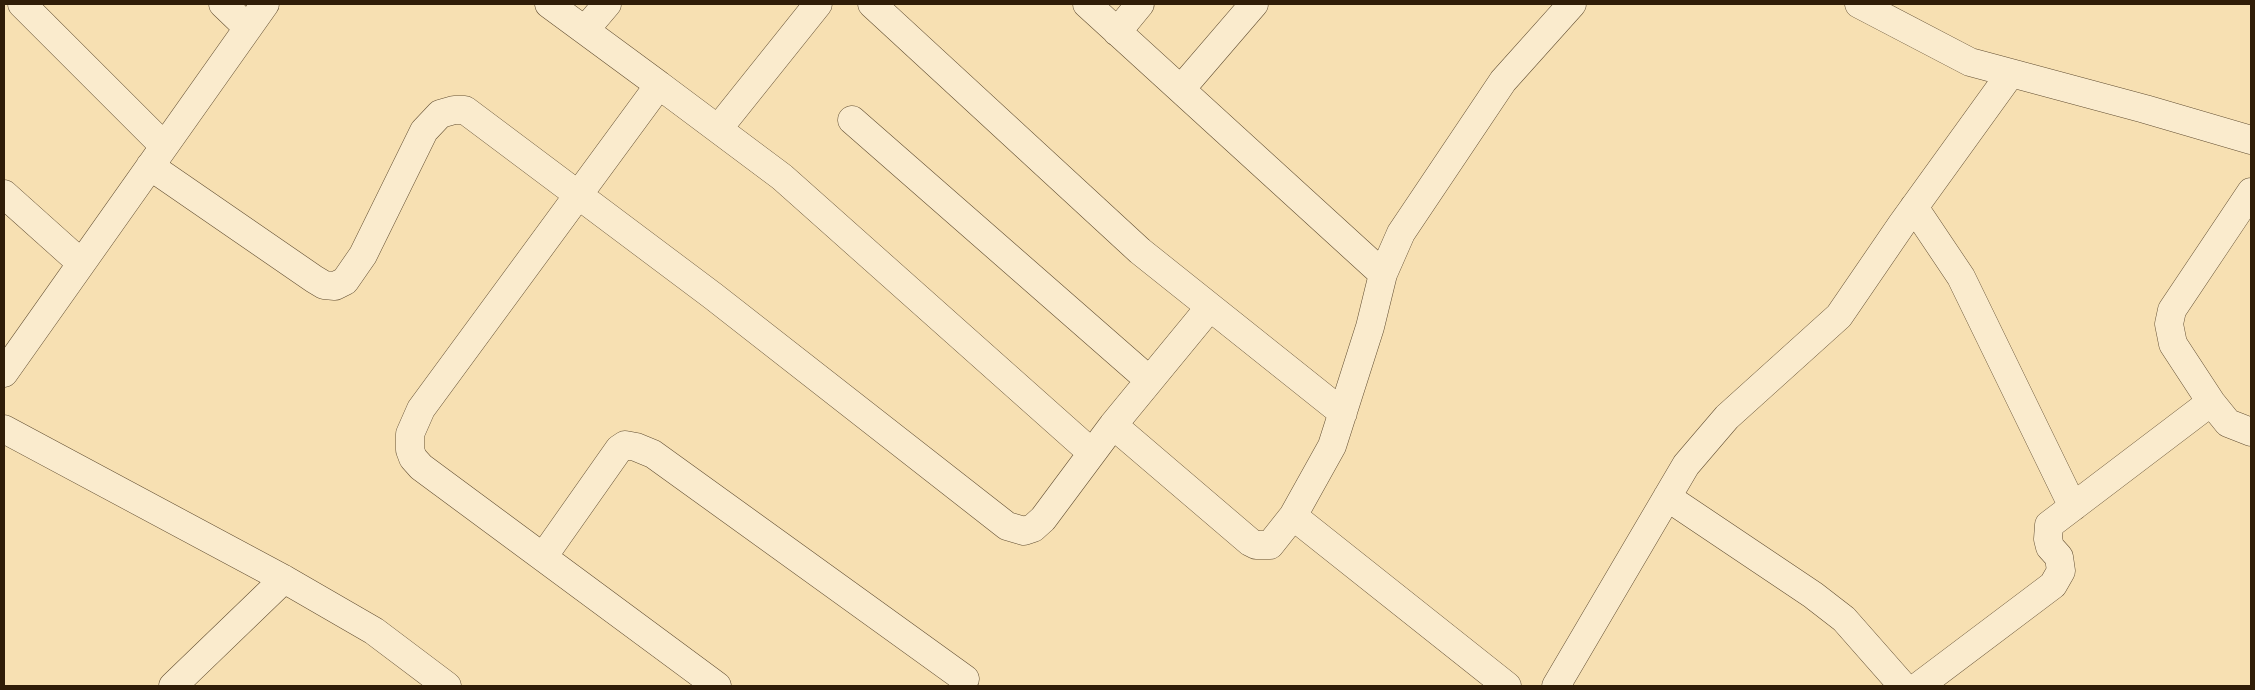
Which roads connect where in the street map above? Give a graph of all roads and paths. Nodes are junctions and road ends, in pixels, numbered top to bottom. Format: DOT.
graph roads {
  1 [pos="22,4"];
  2 [pos="223,4"];
  3 [pos="265,4"];
  4 [pos="549,4"];
  5 [pos="607,4"];
  6 [pos="818,4"];
  7 [pos="872,4"];
  8 [pos="1087,4"];
  9 [pos="1140,4"];
  10 [pos="1254,4"];
  11 [pos="1572,4"];
  12 [pos="1860,4"];
  13 [pos="248,28"];
  14 [pos="585,30"];
  15 [pos="1118,32"];
  16 [pos="2011,73"];
  17 [pos="659,85"];
  18 [pos="1181,89"];
  19 [pos="852,120"];
  20 [pos="718,129"];
  21 [pos="2251,140"];
  22 [pos="157,156"];
  23 [pos="2251,192"];
  24 [pos="4,194"];
  25 [pos="578,197"];
  26 [pos="1914,207"];
  27 [pos="81,263"];
  28 [pos="1383,274"];
  29 [pos="1210,307"];
  30 [pos="4,373"];
  31 [pos="1149,380"];
  32 [pos="2211,402"];
  33 [pos="1343,413"];
  34 [pos="1113,425"];
  35 [pos="4,429"];
  36 [pos="2251,432"];
  37 [pos="1092,453"];
  38 [pos="1667,497"];
  39 [pos="2073,507"];
  40 [pos="1293,516"];
  41 [pos="543,557"];
  42 [pos="284,578"];
  43 [pos="965,679"];
  44 [pos="173,686"];
  45 [pos="448,686"];
  46 [pos="717,686"];
  47 [pos="1507,686"];
  48 [pos="1556,686"];
  49 [pos="1904,686"];
  50 [pos="1919,686"];
  1 -- 22 [label="street"];
  2 -- 13 [label="street"];
  3 -- 13 [label="street"];
  4 -- 14 [label="street"];
  5 -- 14 [label="street"];
  6 -- 20 [label="street"];
  7 -- 29 [label="street"];
  8 -- 15 [label="street"];
  9 -- 15 [label="street"];
  10 -- 18 [label="street"];
  11 -- 28 [label="street"];
  12 -- 16 [label="street"];
  13 -- 22 [label="street"];
  14 -- 17 [label="street"];
  15 -- 18 [label="street"];
  16 -- 21 [label="street"];
  16 -- 26 [label="street"];
  17 -- 20 [label="street"];
  17 -- 25 [label="street"];
  18 -- 28 [label="street"];
  19 -- 31 [label="street"];
  20 -- 37 [label="street"];
  22 -- 25 [label="street"];
  22 -- 27 [label="street"];
  23 -- 32 [label="street"];
  24 -- 27 [label="street"];
  25 -- 37 [label="street"];
  25 -- 41 [label="street"];
  26 -- 38 [label="street"];
  26 -- 39 [label="street"];
  27 -- 30 [label="street"];
  28 -- 33 [label="street"];
  29 -- 31 [label="street"];
  29 -- 33 [label="street"];
  31 -- 34 [label="street"];
  32 -- 36 [label="street"];
  32 -- 39 [label="street"];
  33 -- 40 [label="street"];
  34 -- 37 [label="street"];
  34 -- 40 [label="street"];
  35 -- 42 [label="street"];
  38 -- 48 [label="street"];
  38 -- 49 [label="street"];
  39 -- 50 [label="street"];
  40 -- 47 [label="street"];
  41 -- 43 [label="street"];
  41 -- 46 [label="street"];
  42 -- 44 [label="street"];
  42 -- 45 [label="street"];
}
